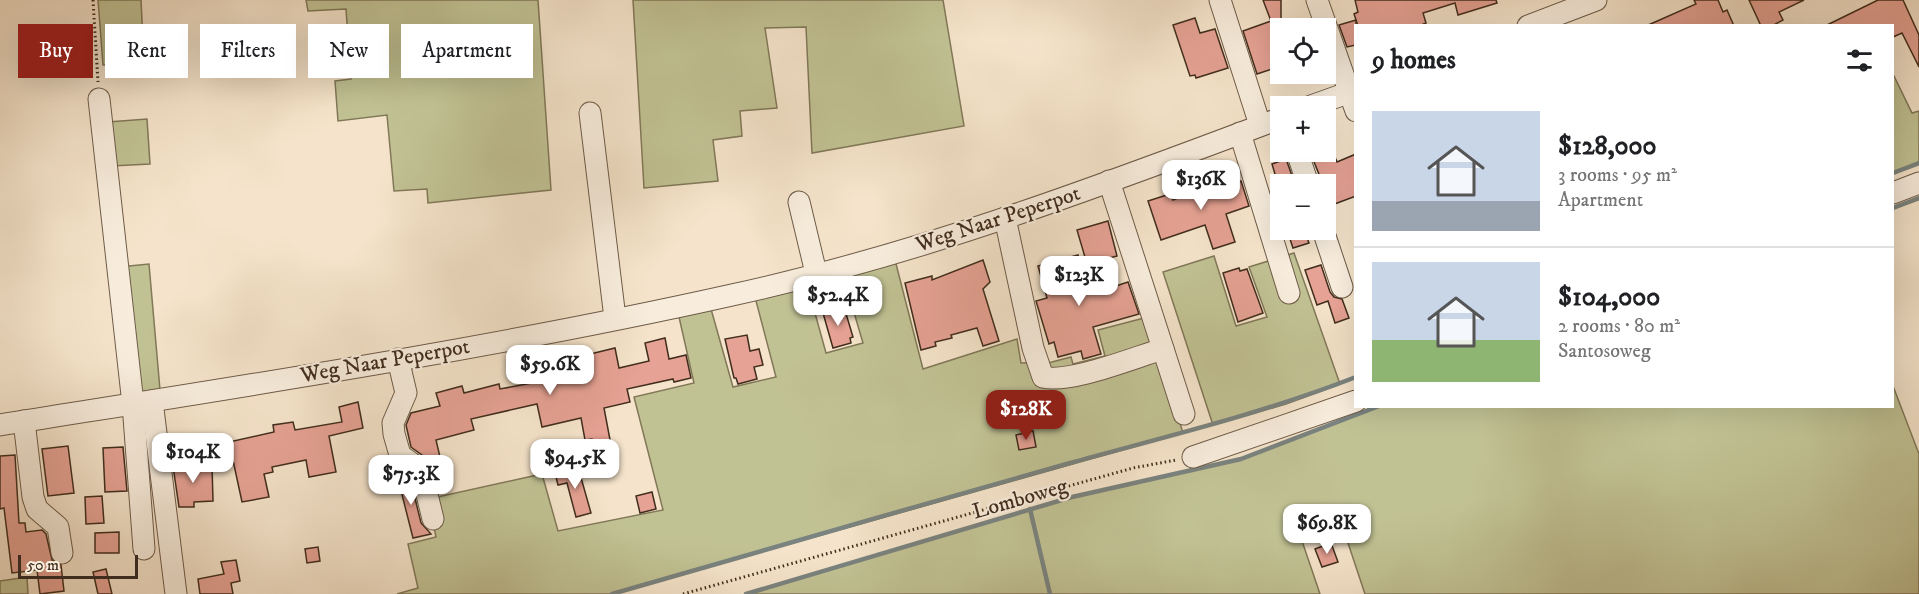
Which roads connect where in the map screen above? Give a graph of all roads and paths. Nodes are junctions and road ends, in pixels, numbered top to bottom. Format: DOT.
graph roads {
  1 [pos="93,0"];
  2 [pos="1220,0"];
  3 [pos="1305,0"];
  4 [pos="1317,0"];
  5 [pos="1596,0"];
  6 [pos="1311,18"];
  7 [pos="1533,24"];
  8 [pos="1336,75"];
  9 [pos="1350,97"];
  10 [pos="99,99"];
  11 [pos="590,113"];
  12 [pos="1270,122"];
  13 [pos="1260,125"];
  14 [pos="1240,133"];
  15 [pos="1109,181"];
  16 [pos="1919,183"];
  17 [pos="1894,193"];
  18 [pos="799,202"];
  19 [pos="1005,218"];
  20 [pos="1326,240"];
  21 [pos="816,273"];
  22 [pos="1342,287"];
  23 [pos="1289,293"];
  24 [pos="615,318"];
  25 [pos="1163,349"];
  26 [pos="398,359"];
  27 [pos="142,402"];
  28 [pos="1354,402"];
  29 [pos="1184,414"];
  30 [pos="24,421"];
  31 [pos="0,425"];
  32 [pos="1193,457"];
  33 [pos="433,519"];
  34 [pos="144,549"];
  35 [pos="63,553"];
  36 [pos="176,594"];
  37 [pos="683,594"];
  1 -- 10 [label="path"];
  2 -- 13 [label="street"];
  3 -- 6 [label="street"];
  4 -- 9 [label="street"];
  5 -- 7 [label="street"];
  8 -- 9 [label="street"];
  10 -- 27 [label="street"];
  11 -- 24 [label="street"];
  12 -- 13 [label="street, Weg Naar Peperpot"];
  13 -- 14 [label="street, Weg Naar Peperpot"];
  14 -- 15 [label="street, Weg Naar Peperpot"];
  14 -- 23 [label="street"];
  15 -- 19 [label="street, Weg Naar Peperpot"];
  15 -- 25 [label="street"];
  16 -- 17 [label="street"];
  18 -- 21 [label="street"];
  19 -- 21 [label="street, Weg Naar Peperpot"];
  19 -- 25 [label="street"];
  20 -- 22 [label="street"];
  21 -- 24 [label="street, Weg Naar Peperpot"];
  24 -- 26 [label="street, Weg Naar Peperpot"];
  25 -- 29 [label="street"];
  26 -- 27 [label="street, Weg Naar Peperpot"];
  26 -- 33 [label="street"];
  27 -- 30 [label="street, Weg Naar Peperpot"];
  27 -- 34 [label="street"];
  27 -- 36 [label="street"];
  28 -- 32 [label="street"];
  30 -- 31 [label="street, Weg Naar Peperpot"];
  30 -- 35 [label="street"];
  32 -- 37 [label="path, Lomboweg"];
}
